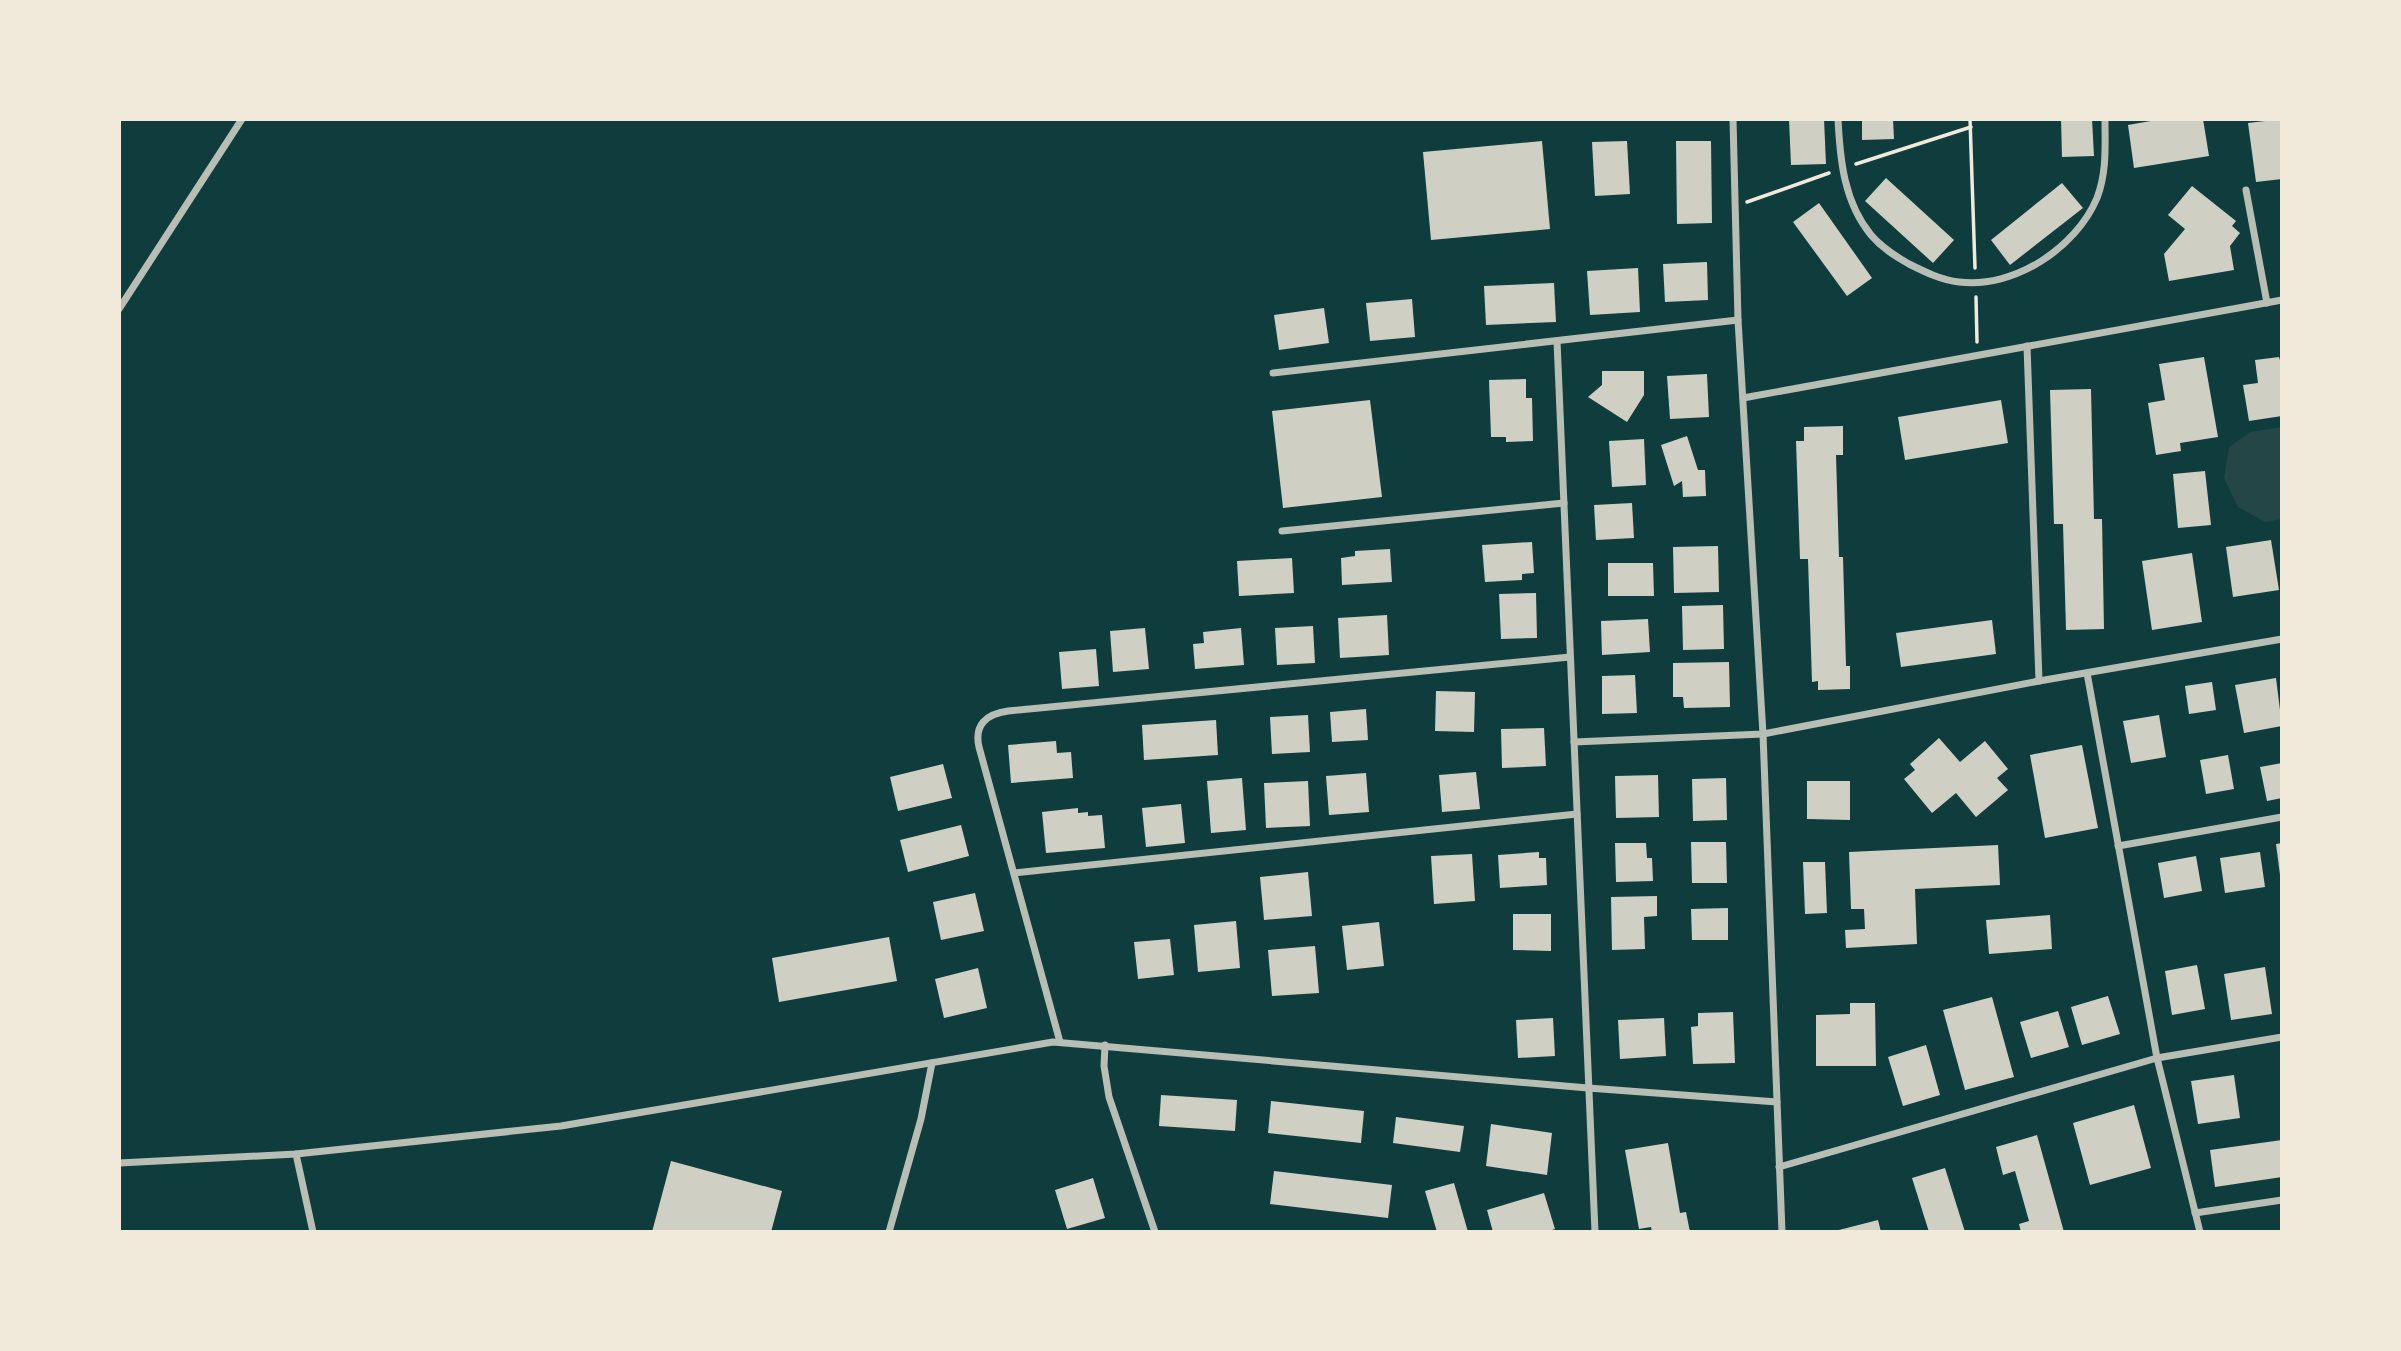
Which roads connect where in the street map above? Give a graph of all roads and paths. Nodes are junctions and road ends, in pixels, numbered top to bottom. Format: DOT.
graph roads {
  1 [pos="242,119"];
  2 [pos="1733,119"];
  3 [pos="1838,119"];
  4 [pos="1970,119"];
  5 [pos="2105,119"];
  6 [pos="2246,190"];
  7 [pos="1974,260"];
  8 [pos="2282,300"];
  9 [pos="1976,301"];
  10 [pos="2267,303"];
  11 [pos="119,309"];
  12 [pos="1738,320"];
  13 [pos="1557,341"];
  14 [pos="2027,346"];
  15 [pos="1977,354"];
  16 [pos="1273,373"];
  17 [pos="1743,398"];
  18 [pos="1564,503"];
  19 [pos="1282,530"];
  20 [pos="2282,639"];
  21 [pos="1570,657"];
  22 [pos="2087,673"];
  23 [pos="2039,681"];
  24 [pos="1763,734"];
  25 [pos="1574,743"];
  26 [pos="1577,814"];
  27 [pos="2282,817"];
  28 [pos="2119,846"];
  29 [pos="1014,873"];
  30 [pos="2282,1037"];
  31 [pos="1060,1042"];
  32 [pos="1105,1045"];
  33 [pos="2157,1058"];
  34 [pos="932,1063"];
  35 [pos="1588,1088"];
  36 [pos="1777,1102"];
  37 [pos="296,1154"];
  38 [pos="119,1164"];
  39 [pos="1779,1167"];
  40 [pos="2282,1200"];
  41 [pos="2195,1213"];
  42 [pos="313,1232"];
  43 [pos="889,1232"];
  44 [pos="1155,1232"];
  45 [pos="1595,1232"];
  46 [pos="1782,1232"];
  47 [pos="2200,1232"];
  1 -- 11 [label="street"];
  2 -- 12 [label="street"];
  3 -- 5 [label="street"];
  4 -- 7 [label="path"];
  6 -- 10 [label="street"];
  8 -- 10 [label="street"];
  9 -- 15 [label="path"];
  10 -- 14 [label="street"];
  12 -- 13 [label="street"];
  12 -- 17 [label="street"];
  13 -- 16 [label="street"];
  13 -- 18 [label="street"];
  14 -- 15 [label="street"];
  14 -- 23 [label="street"];
  15 -- 17 [label="street"];
  17 -- 24 [label="street"];
  18 -- 19 [label="street"];
  18 -- 21 [label="street"];
  20 -- 22 [label="street"];
  21 -- 25 [label="street"];
  21 -- 29 [label="street"];
  22 -- 23 [label="street"];
  22 -- 28 [label="street"];
  23 -- 24 [label="street"];
  24 -- 25 [label="street"];
  24 -- 36 [label="street"];
  25 -- 26 [label="street"];
  26 -- 29 [label="street"];
  26 -- 35 [label="street"];
  27 -- 28 [label="street"];
  28 -- 33 [label="street"];
  29 -- 31 [label="street"];
  30 -- 33 [label="street"];
  31 -- 32 [label="street"];
  31 -- 34 [label="street"];
  32 -- 35 [label="street"];
  32 -- 44 [label="street"];
  33 -- 39 [label="street"];
  33 -- 41 [label="street"];
  34 -- 37 [label="street"];
  34 -- 43 [label="street"];
  35 -- 36 [label="street"];
  35 -- 45 [label="street"];
  36 -- 39 [label="street"];
  37 -- 38 [label="street"];
  37 -- 42 [label="street"];
  39 -- 46 [label="street"];
  40 -- 41 [label="street"];
  41 -- 47 [label="street"];
}
